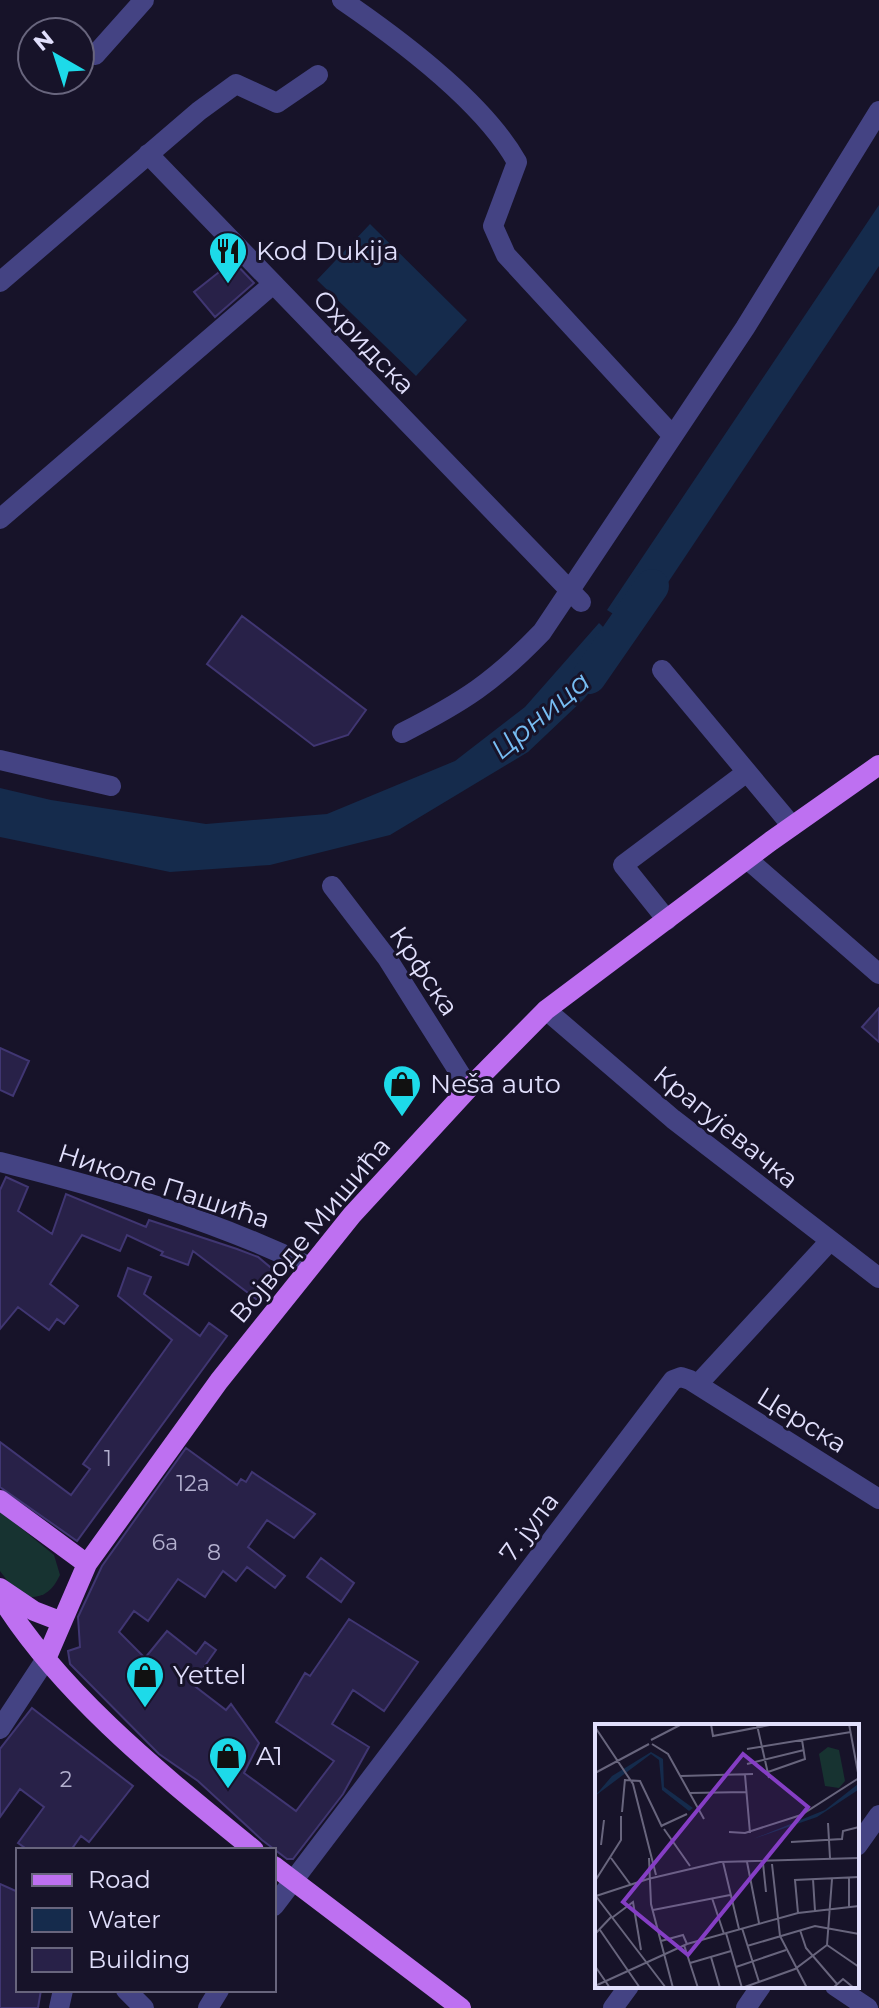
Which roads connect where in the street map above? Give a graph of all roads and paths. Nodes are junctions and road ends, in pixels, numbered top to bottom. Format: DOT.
graph roads {
  1 [pos="144,0"];
  2 [pos="342,0"];
  3 [pos="96,54"];
  4 [pos="318,75"];
  5 [pos="879,111"];
  6 [pos="148,154"];
  7 [pos="0,282"];
  8 [pos="272,285"];
  9 [pos="672,435"];
  10 [pos="0,519"];
  11 [pos="575,596"];
  12 [pos="662,670"];
  13 [pos="402,733"];
  14 [pos="0,760"];
  15 [pos="879,765"];
  16 [pos="747,772"];
  17 [pos="111,786"];
  18 [pos="792,826"];
  19 [pos="747,859"];
  20 [pos="332,886"];
  21 [pos="667,920"];
  22 [pos="879,974"];
  23 [pos="546,1010"];
  24 [pos="469,1088"];
  25 [pos="0,1162"];
  26 [pos="829,1242"];
  27 [pos="308,1266"];
  28 [pos="879,1278"];
  29 [pos="698,1384"];
  30 [pos="879,1499"];
  31 [pos="0,1500"];
  32 [pos="87,1564"];
  33 [pos="0,1588"];
  34 [pos="0,1596"];
  35 [pos="60,1621"];
  36 [pos="46,1659"];
  37 [pos="0,1729"];
  38 [pos="879,1815"];
  39 [pos="859,1843"];
  40 [pos="252,1848"];
  41 [pos="276,1868"];
  42 [pos="291,1880"];
  43 [pos="276,1903"];
  44 [pos="628,1988"];
  45 [pos="760,1988"];
  46 [pos="838,1988"];
  47 [pos="128,1992"];
  48 [pos="144,2008"];
  49 [pos="461,2008"];
  50 [pos="613,2008"];
  51 [pos="746,2008"];
  52 [pos="868,2008"];
  1 -- 3 [label="street"];
  2 -- 9 [label="street"];
  4 -- 6 [label="street"];
  5 -- 9 [label="street"];
  6 -- 7 [label="street"];
  6 -- 8 [label="street, Охридска"];
  8 -- 10 [label="street"];
  8 -- 11 [label="street, Охридска"];
  9 -- 11 [label="street"];
  11 -- 13 [label="street"];
  12 -- 16 [label="street"];
  14 -- 17 [label="street"];
  15 -- 18 [label="main road, Војводе Мишића"];
  16 -- 18 [label="street"];
  16 -- 21 [label="street"];
  18 -- 19 [label="main road, Војводе Мишића"];
  19 -- 21 [label="main road, Војводе Мишића"];
  19 -- 22 [label="street"];
  20 -- 24 [label="street, Крфска"];
  21 -- 23 [label="main road, Војводе Мишића"];
  23 -- 24 [label="main road, Војводе Мишића"];
  23 -- 26 [label="street, Крагујевачка"];
  24 -- 27 [label="main road, Војводе Мишића"];
  25 -- 27 [label="street, Николе Пашића"];
  26 -- 28 [label="street, Крагујевачка"];
  26 -- 29 [label="street"];
  27 -- 32 [label="main road, Војводе Мишића"];
  29 -- 30 [label="street, Церска"];
  29 -- 42 [label="street, 7. јула"];
  31 -- 32 [label="main road"];
  32 -- 35 [label="main road, Војводе Мишића"];
  33 -- 35 [label="main road"];
  34 -- 36 [label="main road"];
  35 -- 36 [label="main road, Војводе Мишића"];
  36 -- 37 [label="street"];
  36 -- 40 [label="main road"];
  38 -- 39 [label="street"];
  41 -- 42 [label="main road"];
  42 -- 43 [label="street"];
  42 -- 49 [label="main road"];
  44 -- 50 [label="street"];
  45 -- 51 [label="street"];
  46 -- 52 [label="street"];
  47 -- 48 [label="street"];
}
